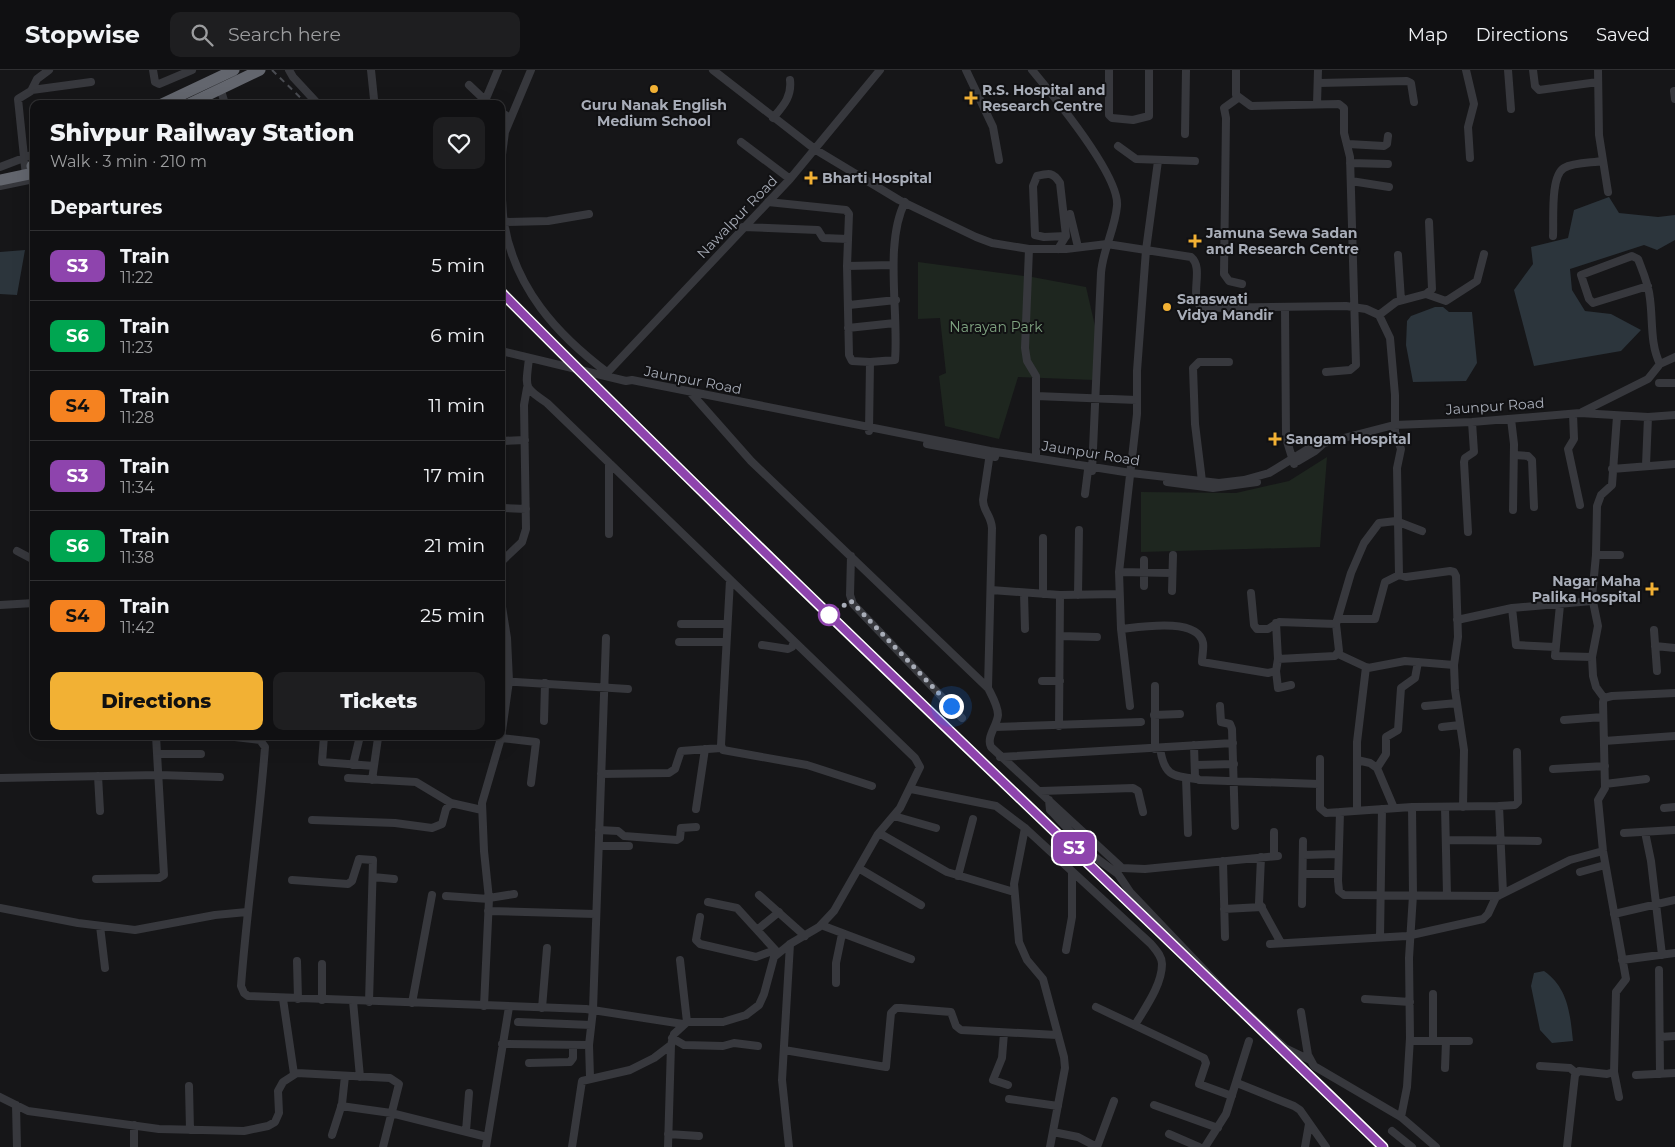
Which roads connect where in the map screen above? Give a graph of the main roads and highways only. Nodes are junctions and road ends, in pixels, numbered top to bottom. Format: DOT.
graph roads {
  1 [pos="234,70"];
  2 [pos="256,74"];
  3 [pos="170,100"];
  4 [pos="198,100"];
  5 [pos="30,168"];
  6 [pos="30,168"];
  7 [pos="0,174"];
  8 [pos="0,180"];
  1 -- 3 [label="highway"];
  2 -- 4 [label="highway"];
  5 -- 7 [label="highway"];
  6 -- 8 [label="highway, bridge"];
}
